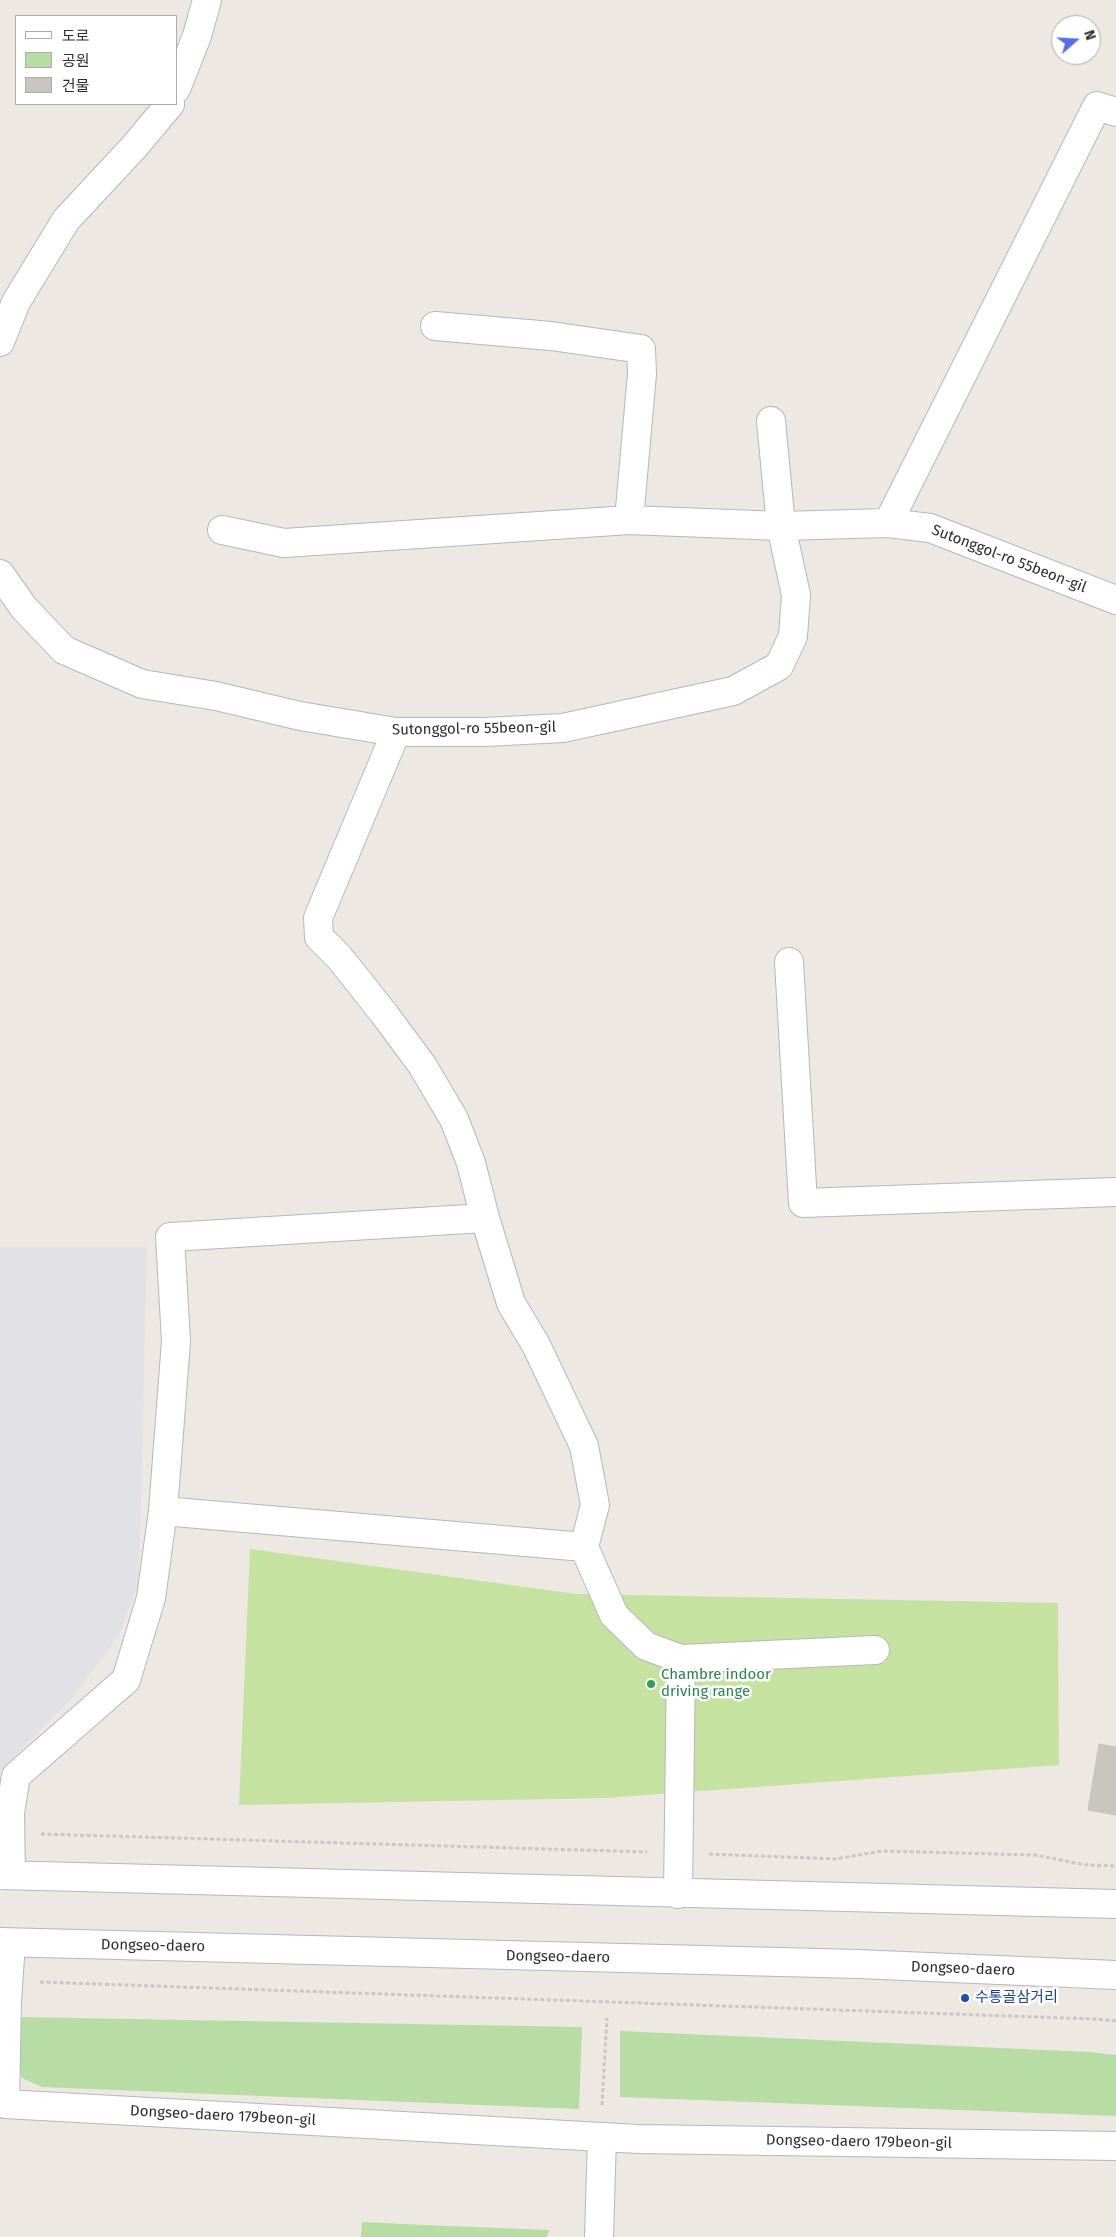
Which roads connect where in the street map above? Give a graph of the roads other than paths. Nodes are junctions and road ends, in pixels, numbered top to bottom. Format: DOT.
graph roads {
  1 [pos="207,0"];
  2 [pos="178,84"];
  3 [pos="169,105"];
  4 [pos="1116,112"];
  5 [pos="435,326"];
  6 [pos="0,342"];
  7 [pos="771,421"];
  8 [pos="629,520"];
  9 [pos="888,523"];
  10 [pos="781,526"];
  11 [pos="222,530"];
  12 [pos="0,574"];
  13 [pos="1116,600"];
  14 [pos="396,732"];
  15 [pos="789,962"];
  16 [pos="1116,1192"];
  17 [pos="485,1218"];
  18 [pos="163,1511"];
  19 [pos="584,1548"];
  20 [pos="875,1650"];
  21 [pos="681,1659"];
  22 [pos="8,1774"];
  23 [pos="5,1875"];
  24 [pos="678,1894"];
  25 [pos="1116,1904"];
  26 [pos="5,1942"];
  27 [pos="1116,1975"];
  28 [pos="602,2137"];
  29 [pos="1116,2146"];
  30 [pos="599,2237"];
  1 -- 2 [label="street"];
  3 -- 6 [label="street"];
  4 -- 9 [label="street"];
  5 -- 8 [label="street"];
  7 -- 10 [label="street"];
  8 -- 10 [label="street, Sutonggol-ro 55beon-gil"];
  8 -- 11 [label="street, Sutonggol-ro 55beon-gil"];
  9 -- 10 [label="street, Sutonggol-ro 55beon-gil"];
  9 -- 13 [label="street, Sutonggol-ro 55beon-gil"];
  10 -- 14 [label="street, Sutonggol-ro 55beon-gil"];
  12 -- 14 [label="street, Sutonggol-ro 55beon-gil"];
  14 -- 17 [label="street"];
  15 -- 16 [label="street"];
  17 -- 18 [label="street"];
  17 -- 19 [label="street"];
  18 -- 19 [label="street"];
  18 -- 22 [label="street"];
  19 -- 21 [label="street"];
  20 -- 21 [label="street"];
  21 -- 24 [label="street"];
  22 -- 23 [label="street"];
  23 -- 24 [label="street"];
  24 -- 25 [label="street"];
  26 -- 27 [label="street, Dongseo-daero"];
  26 -- 28 [label="street, Dongseo-daero 179beon-gil"];
  28 -- 29 [label="street, Dongseo-daero 179beon-gil"];
  28 -- 30 [label="street"];
}
